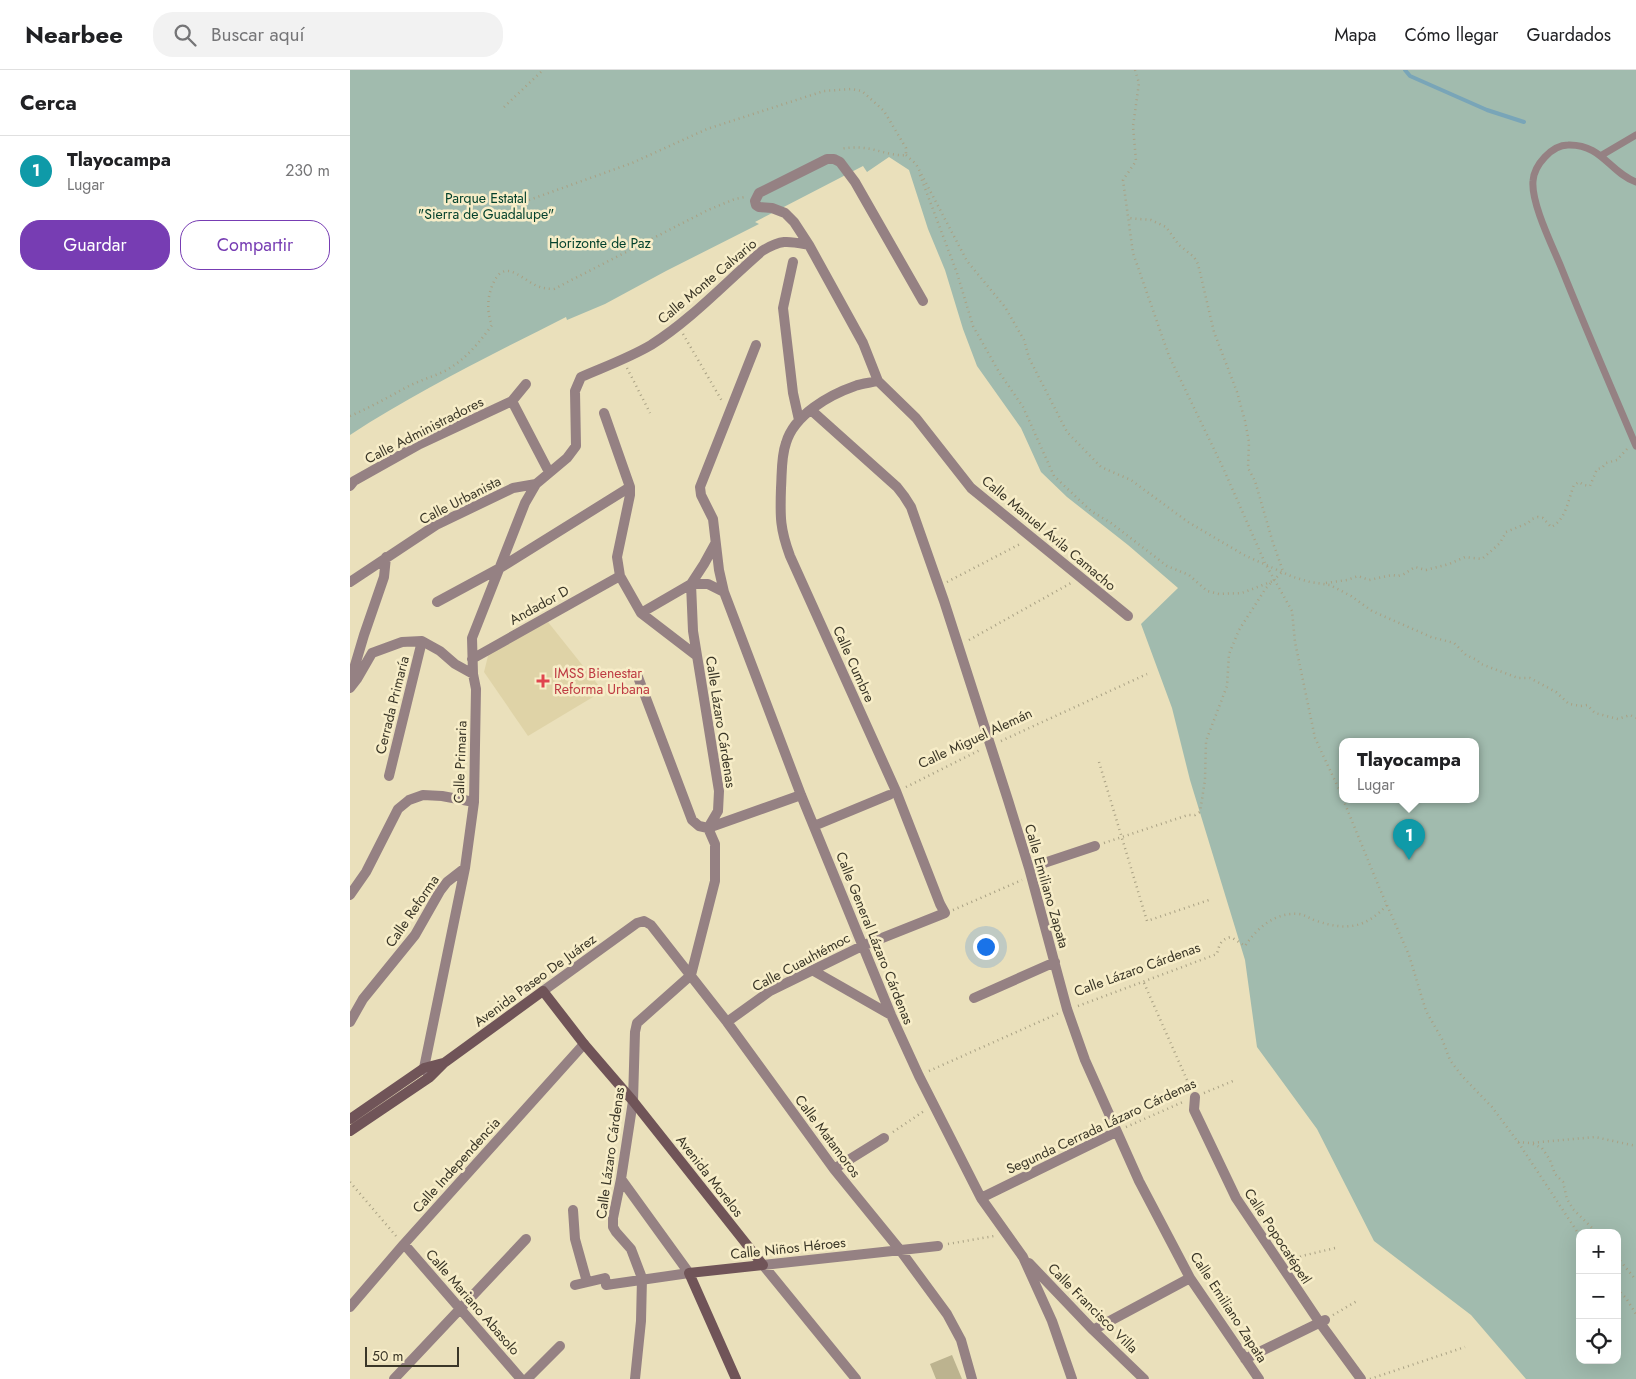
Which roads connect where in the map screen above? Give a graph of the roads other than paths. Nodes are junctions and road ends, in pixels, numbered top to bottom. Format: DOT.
graph roads {
  1 [pos="1636,135"];
  2 [pos="1602,155"];
  3 [pos="1636,182"];
  4 [pos="809,245"];
  5 [pos="792,262"];
  6 [pos="923,300"];
  7 [pos="756,345"];
  8 [pos="878,381"];
  9 [pos="526,384"];
  10 [pos="575,391"];
  11 [pos="512,401"];
  12 [pos="811,410"];
  13 [pos="604,413"];
  14 [pos="799,420"];
  15 [pos="1636,446"];
  16 [pos="549,472"];
  17 [pos="536,484"];
  18 [pos="350,486"];
  19 [pos="630,486"];
  20 [pos="715,544"];
  21 [pos="386,558"];
  22 [pos="500,568"];
  23 [pos="620,576"];
  24 [pos="350,582"];
  25 [pos="690,584"];
  26 [pos="724,592"];
  27 [pos="438,602"];
  28 [pos="641,613"];
  29 [pos="1128,616"];
  30 [pos="422,641"];
  31 [pos="697,656"];
  32 [pos="472,659"];
  33 [pos="473,674"];
  34 [pos="638,677"];
  35 [pos="350,682"];
  36 [pos="350,688"];
  37 [pos="389,776"];
  38 [pos="893,793"];
  39 [pos="801,795"];
  40 [pos="474,802"];
  41 [pos="814,826"];
  42 [pos="708,828"];
  43 [pos="1095,846"];
  44 [pos="465,868"];
  45 [pos="1030,872"];
  46 [pos="350,895"];
  47 [pos="945,913"];
  48 [pos="644,921"];
  49 [pos="862,946"];
  50 [pos="1055,962"];
  51 [pos="812,970"];
  52 [pos="691,975"];
  53 [pos="543,991"];
  54 [pos="974,998"];
  55 [pos="891,1015"];
  56 [pos="350,1022"];
  57 [pos="727,1022"];
  58 [pos="584,1044"];
  59 [pos="427,1072"];
  60 [pos="1195,1097"];
  61 [pos="633,1101"];
  62 [pos="350,1119"];
  63 [pos="350,1132"];
  64 [pos="1116,1132"];
  65 [pos="884,1138"];
  66 [pos="834,1169"];
  67 [pos="621,1179"];
  68 [pos="982,1198"];
  69 [pos="574,1210"];
  70 [pos="526,1239"];
  71 [pos="404,1244"];
  72 [pos="938,1246"];
  73 [pos="900,1250"];
  74 [pos="1023,1257"];
  75 [pos="763,1265"];
  76 [pos="689,1273"];
  77 [pos="642,1278"];
  78 [pos="1190,1278"];
  79 [pos="587,1282"];
  80 [pos="575,1285"];
  81 [pos="350,1307"];
  82 [pos="460,1308"];
  83 [pos="1323,1322"];
  84 [pos="1093,1330"];
  85 [pos="560,1346"];
  86 [pos="1245,1359"];
  87 [pos="394,1379"];
  88 [pos="521,1379"];
  89 [pos="527,1379"];
  90 [pos="635,1379"];
  91 [pos="736,1379"];
  92 [pos="856,1379"];
  93 [pos="972,1379"];
  94 [pos="1072,1379"];
  95 [pos="1144,1379"];
  96 [pos="1259,1379"];
  97 [pos="1361,1379"];
  1 -- 2 [label="lane"];
  2 -- 3 [label="lane"];
  2 -- 15 [label="lane"];
  4 -- 6 [label="street"];
  4 -- 8 [label="street, Calle Manuel Ávila Camacho"];
  4 -- 10 [label="street, Calle Monte Calvario"];
  5 -- 14 [label="street"];
  7 -- 20 [label="street, Calle General Lázaro Cárdenas"];
  8 -- 12 [label="street, Calle Cumbre"];
  8 -- 29 [label="street, Calle Manuel Ávila Camacho"];
  9 -- 11 [label="street"];
  10 -- 16 [label="street, Calle Primaria"];
  11 -- 16 [label="street"];
  11 -- 18 [label="street, Calle Administradores"];
  12 -- 14 [label="street, Calle Cumbre"];
  12 -- 45 [label="street, Calle Emiliano Zapata"];
  13 -- 19 [label="street"];
  14 -- 38 [label="street, Calle Cumbre"];
  16 -- 17 [label="street, Calle Primaria"];
  17 -- 21 [label="street, Calle Urbanista"];
  17 -- 22 [label="street, Calle Primaria"];
  19 -- 22 [label="street"];
  19 -- 23 [label="street"];
  20 -- 25 [label="street"];
  20 -- 26 [label="street, Calle General Lázaro Cárdenas"];
  21 -- 24 [label="street, Calle Urbanista"];
  21 -- 35 [label="street"];
  22 -- 27 [label="street"];
  22 -- 32 [label="street, Calle Primaria"];
  23 -- 28 [label="street"];
  23 -- 32 [label="street, Andador D"];
  25 -- 26 [label="street"];
  25 -- 28 [label="street"];
  25 -- 31 [label="street, Calle Lázaro Cárdenas"];
  26 -- 39 [label="street, Calle General Lázaro Cárdenas"];
  28 -- 31 [label="street"];
  30 -- 33 [label="street"];
  30 -- 36 [label="street"];
  30 -- 37 [label="street, Cerrada Primaría"];
  31 -- 42 [label="street, Calle Lázaro Cárdenas"];
  32 -- 33 [label="street, Calle Primaria"];
  33 -- 40 [label="street, Calle Primaria"];
  34 -- 42 [label="street"];
  38 -- 41 [label="street"];
  38 -- 47 [label="street, Calle Cumbre"];
  39 -- 41 [label="street, Calle General Lázaro Cárdenas"];
  39 -- 42 [label="street"];
  40 -- 44 [label="street, Calle Primaria"];
  40 -- 46 [label="street"];
  41 -- 49 [label="street, Calle General Lázaro Cárdenas"];
  42 -- 52 [label="street"];
  43 -- 45 [label="street"];
  44 -- 56 [label="street, Calle Reforma"];
  44 -- 59 [label="street, Calle Primaria"];
  45 -- 50 [label="street, Calle Emiliano Zapata"];
  47 -- 49 [label="street, Calle Cuauhtémoc"];
  48 -- 52 [label="street, Calle Matamoros"];
  48 -- 53 [label="street, Avenida Paseo De Juárez"];
  49 -- 51 [label="street, Calle Cuauhtémoc"];
  49 -- 55 [label="street, Calle General Lázaro Cárdenas"];
  50 -- 54 [label="street"];
  50 -- 64 [label="street, Calle Emiliano Zapata"];
  51 -- 55 [label="street"];
  51 -- 57 [label="street, Calle Cuauhtémoc"];
  52 -- 57 [label="street, Calle Matamoros"];
  52 -- 61 [label="street, Calle Lázaro Cárdenas"];
  53 -- 58 [label="street, Avenida Morelos"];
  53 -- 59 [label="street, Avenida Paseo De Juárez"];
  55 -- 68 [label="street, Calle General Lázaro Cárdenas"];
  57 -- 66 [label="street, Calle Matamoros"];
  58 -- 61 [label="street, Avenida Morelos"];
  58 -- 71 [label="street, Calle Independencia"];
  59 -- 62 [label="street, Avenida Paseo De Juárez"];
  59 -- 63 [label="street, Avenida Paseo De Juárez"];
  60 -- 83 [label="street, Calle Popocatépetl"];
  61 -- 67 [label="street, Calle Lázaro Cárdenas"];
  61 -- 75 [label="street, Avenida Morelos"];
  64 -- 68 [label="street, Segunda Cerrada Lázaro Cárdenas"];
  64 -- 78 [label="street, Calle Emiliano Zapata"];
  65 -- 66 [label="street"];
  66 -- 73 [label="street, Calle Matamoros"];
  67 -- 76 [label="street"];
  67 -- 77 [label="street, Calle Lázaro Cárdenas"];
  68 -- 74 [label="street, Calle General Lázaro Cárdenas"];
  69 -- 79 [label="street"];
  70 -- 82 [label="street"];
  71 -- 81 [label="street, Calle Independencia"];
  71 -- 82 [label="street, Calle Mariano Abasolo"];
  72 -- 73 [label="street, Calle Niños Héroes"];
  73 -- 75 [label="street, Calle Niños Héroes"];
  73 -- 93 [label="street, Calle Matamoros"];
  74 -- 84 [label="street, Calle Francisco Villa"];
  74 -- 94 [label="street, Calle General Lázaro Cárdenas"];
  75 -- 76 [label="street, Calle Niños Héroes"];
  75 -- 92 [label="street, Avenida Morelos"];
  76 -- 77 [label="street, Calle Niños Héroes"];
  76 -- 91 [label="street"];
  77 -- 79 [label="street, Calle Niños Héroes"];
  77 -- 90 [label="street, Calle Lázaro Cárdenas"];
  78 -- 84 [label="street"];
  78 -- 86 [label="street, Calle Emiliano Zapata"];
  79 -- 80 [label="street, Calle Niños Héroes"];
  82 -- 87 [label="street"];
  82 -- 88 [label="street, Calle Mariano Abasolo"];
  83 -- 86 [label="street"];
  83 -- 97 [label="street, Calle Popocatépetl"];
  84 -- 95 [label="street, Calle Francisco Villa"];
  85 -- 89 [label="street"];
  86 -- 96 [label="street, Calle Emiliano Zapata"];
}
